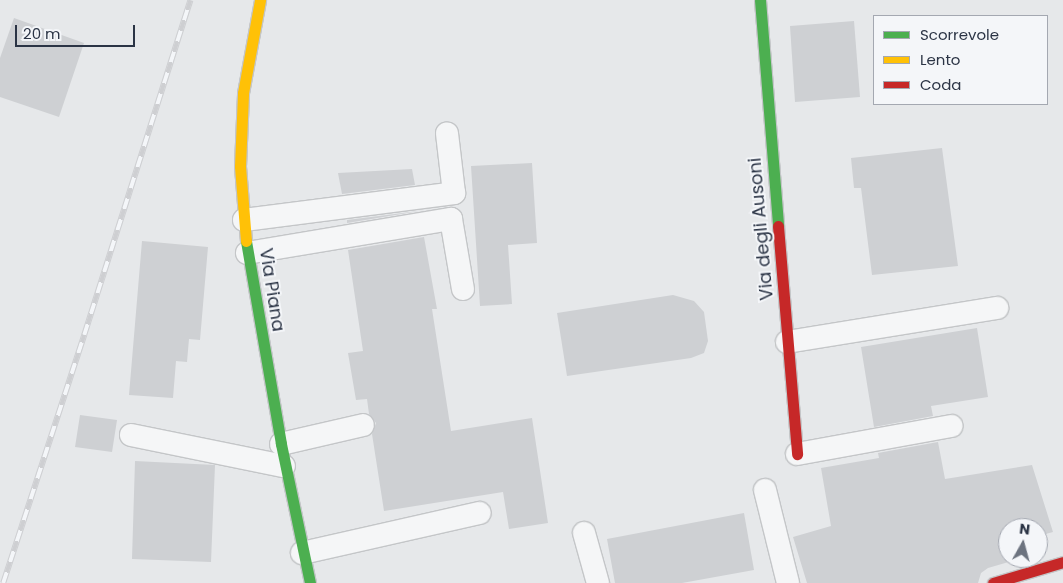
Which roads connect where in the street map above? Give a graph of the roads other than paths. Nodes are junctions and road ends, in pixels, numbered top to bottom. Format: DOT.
graph roads {
  1 [pos="260,0"];
  2 [pos="760,0"];
  3 [pos="447,133"];
  4 [pos="244,220"];
  5 [pos="247,253"];
  6 [pos="463,289"];
  7 [pos="997,308"];
  8 [pos="787,342"];
  9 [pos="363,425"];
  10 [pos="951,426"];
  11 [pos="131,435"];
  12 [pos="797,454"];
  13 [pos="282,455"];
  14 [pos="765,490"];
  15 [pos="480,513"];
  16 [pos="584,533"];
  17 [pos="302,553"];
  18 [pos="1063,562"];
  19 [pos="310,583"];
  20 [pos="598,583"];
  21 [pos="788,583"];
  22 [pos="993,583"];
  1 -- 4 [label="street, Via Piana"];
  2 -- 8 [label="street, Via degli Ausoni"];
  3 -- 4 [label="lane"];
  4 -- 5 [label="street, Via Piana"];
  5 -- 6 [label="lane"];
  5 -- 13 [label="street, Via Piana"];
  7 -- 8 [label="lane"];
  8 -- 12 [label="street, Via degli Ausoni"];
  9 -- 13 [label="lane"];
  10 -- 12 [label="lane"];
  11 -- 13 [label="lane"];
  13 -- 17 [label="street, Via Piana"];
  14 -- 21 [label="lane"];
  15 -- 17 [label="lane"];
  16 -- 20 [label="lane"];
  17 -- 19 [label="street, Via Piana"];
  18 -- 22 [label="street"];
}
